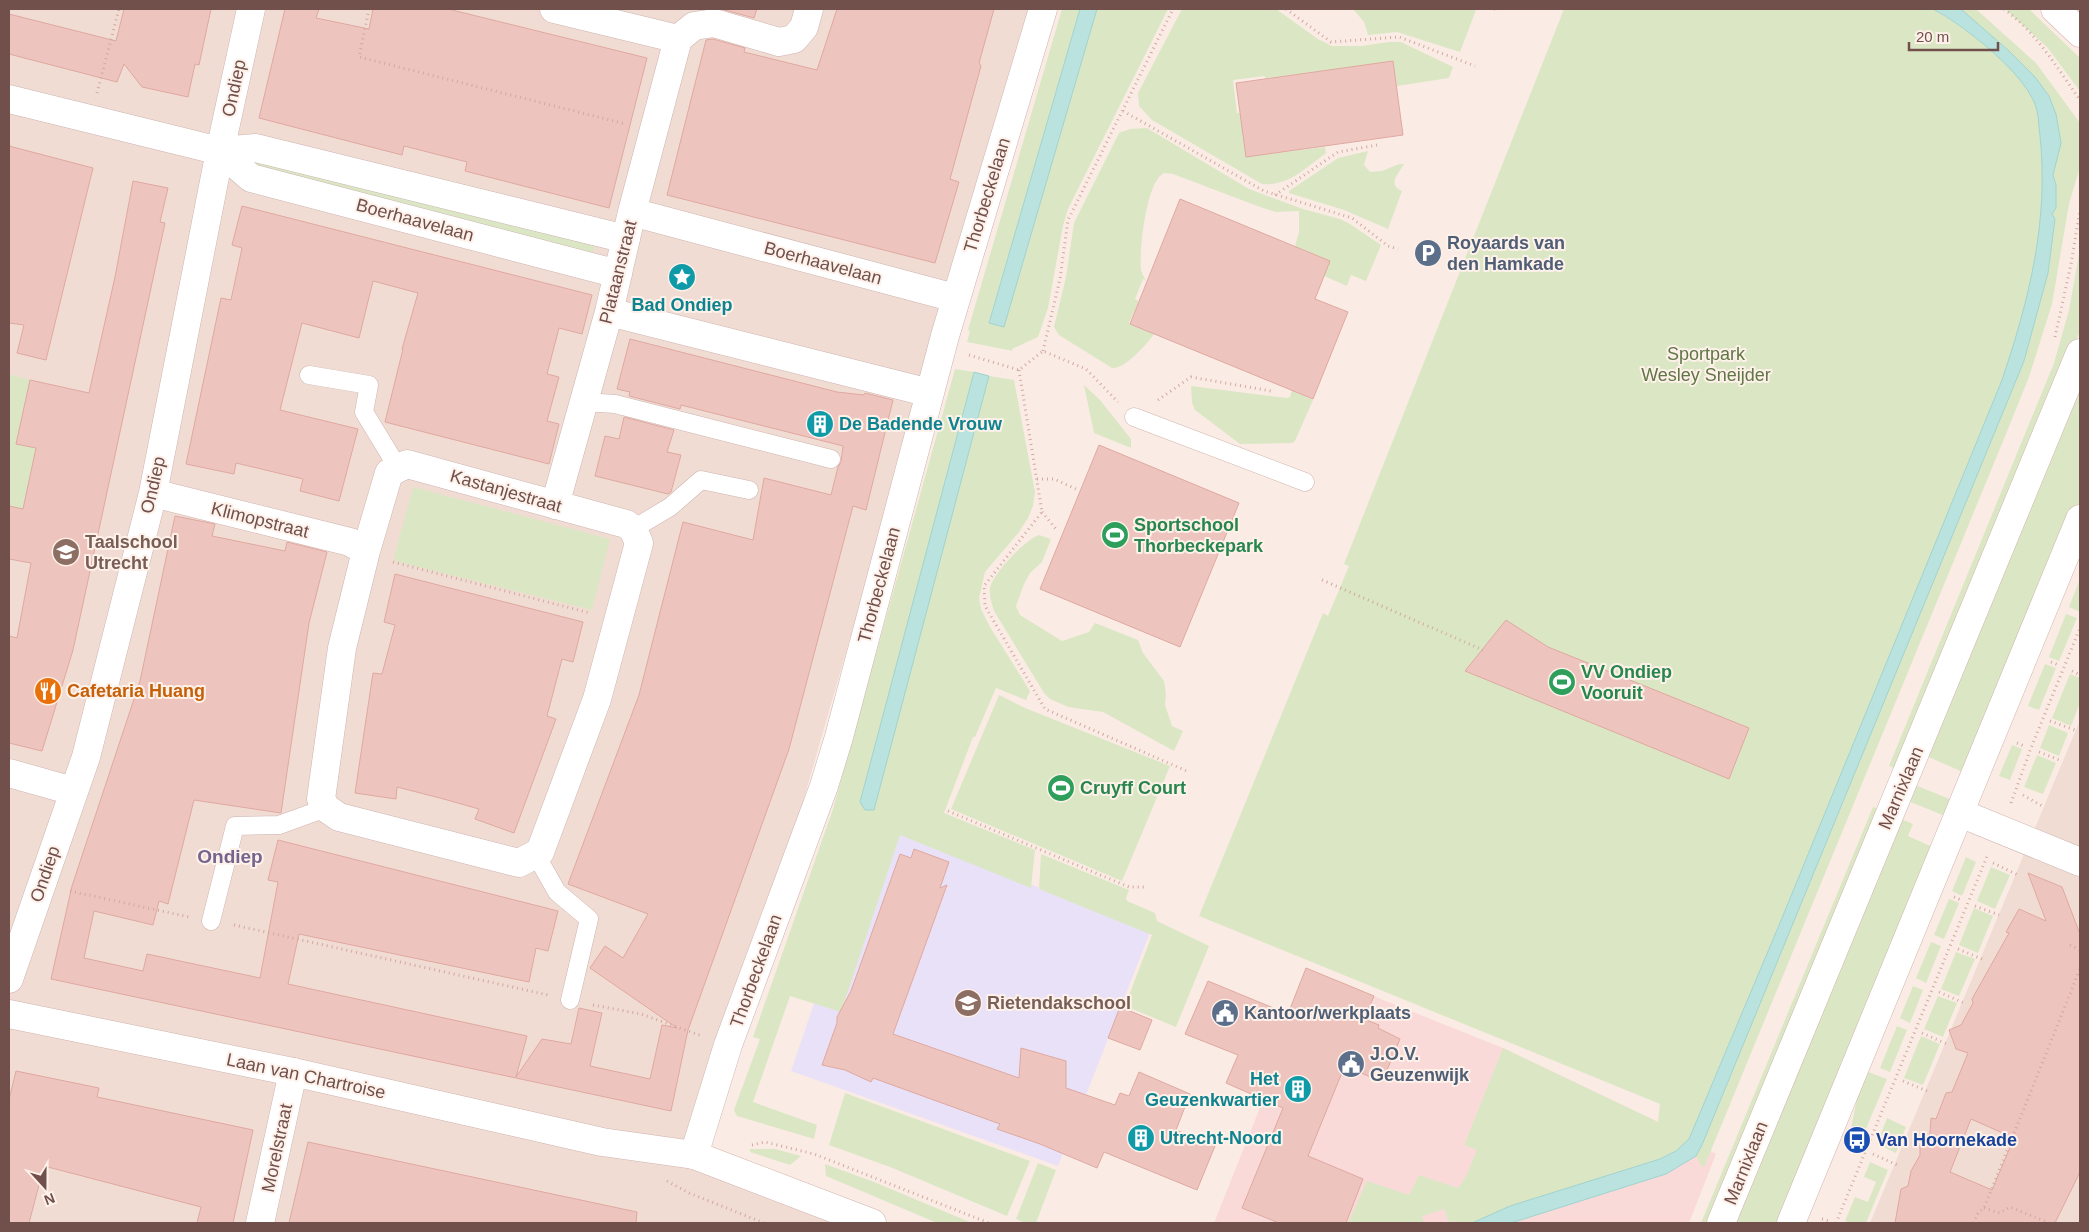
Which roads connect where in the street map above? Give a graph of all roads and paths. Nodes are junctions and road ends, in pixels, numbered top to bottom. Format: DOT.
graph roads {
  1 [pos="119,9"];
  2 [pos="251,9"];
  3 [pos="369,9"];
  4 [pos="554,9"];
  5 [pos="810,9"];
  6 [pos="1044,9"];
  7 [pos="1173,9"];
  8 [pos="1286,9"];
  9 [pos="1494,9"];
  10 [pos="2004,9"];
  11 [pos="2055,9"];
  12 [pos="1499,10"];
  13 [pos="629,18"];
  14 [pos="2080,33"];
  15 [pos="678,39"];
  16 [pos="1475,66"];
  17 [pos="9,99"];
  18 [pos="2080,100"];
  19 [pos="1123,111"];
  20 [pos="90,119"];
  21 [pos="654,131"];
  22 [pos="1377,145"];
  23 [pos="220,151"];
  24 [pos="1275,194"];
  25 [pos="632,212"];
  26 [pos="626,239"];
  27 [pos="1398,249"];
  28 [pos="618,274"];
  29 [pos="955,298"];
  30 [pos="609,312"];
  31 [pos="942,347"];
  32 [pos="1043,350"];
  33 [pos="2080,353"];
  34 [pos="1019,370"];
  35 [pos="309,375"];
  36 [pos="1271,391"];
  37 [pos="930,394"];
  38 [pos="584,402"];
  39 [pos="1134,417"];
  40 [pos="831,458"];
  41 [pos="398,468"];
  42 [pos="1036,479"];
  43 [pos="1305,482"];
  44 [pos="1076,488"];
  45 [pos="749,490"];
  46 [pos="153,493"];
  47 [pos="555,505"];
  48 [pos="1042,512"];
  49 [pos="2080,519"];
  50 [pos="1056,529"];
  51 [pos="633,530"];
  52 [pos="366,552"];
  53 [pos="1322,580"];
  54 [pos="620,620"];
  55 [pos="2080,628"];
  56 [pos="1483,650"];
  57 [pos="2072,671"];
  58 [pos="2080,675"];
  59 [pos="2050,721"];
  60 [pos="2075,730"];
  61 [pos="2039,752"];
  62 [pos="2062,761"];
  63 [pos="1189,772"];
  64 [pos="9,773"];
  65 [pos="73,791"];
  66 [pos="2023,795"];
  67 [pos="2044,807"];
  68 [pos="326,808"];
  69 [pos="948,811"];
  70 [pos="1960,813"];
  71 [pos="2001,829"];
  72 [pos="536,854"];
  73 [pos="2080,862"];
  74 [pos="1993,863"];
  75 [pos="2018,875"];
  76 [pos="42,884"];
  77 [pos="1147,888"];
  78 [pos="1975,906"];
  79 [pos="1999,915"];
  80 [pos="211,921"];
  81 [pos="2070,945"];
  82 [pos="1958,949"];
  83 [pos="2080,950"];
  84 [pos="1982,959"];
  85 [pos="2080,969"];
  86 [pos="9,979"];
  87 [pos="1939,992"];
  88 [pos="570,1000"];
  89 [pos="1964,1003"];
  90 [pos="9,1014"];
  91 [pos="1922,1032"];
  92 [pos="1947,1044"];
  93 [pos="728,1045"];
  94 [pos="293,1072"];
  95 [pos="1904,1081"];
  96 [pos="1927,1091"];
  97 [pos="747,1145"];
  98 [pos="1873,1154"];
  99 [pos="694,1155"];
  100 [pos="1897,1165"];
  101 [pos="662,1178"];
  102 [pos="1984,1208"];
  103 [pos="982,1222"];
  104 [pos="260,1223"];
  105 [pos="764,1223"];
  106 [pos="872,1223"];
  107 [pos="989,1223"];
  108 [pos="1721,1223"];
  109 [pos="1791,1223"];
  110 [pos="1836,1223"];
  111 [pos="1973,1223"];
  112 [pos="2049,1223"];
  1 -- 20 [label="path"];
  2 -- 23 [label="street, Ondiep"];
  3 -- 21 [label="path"];
  4 -- 13 [label="street"];
  5 -- 15 [label="street"];
  6 -- 29 [label="street, Thorbeckelaan"];
  7 -- 19 [label="path"];
  8 -- 16 [label="path"];
  9 -- 12 [label="path"];
  10 -- 18 [label="path"];
  11 -- 14 [label="street"];
  13 -- 15 [label="street"];
  15 -- 21 [label="street, Plataanstraat"];
  17 -- 20 [label="street, Boerhaavelaan"];
  19 -- 24 [label="path"];
  19 -- 32 [label="path"];
  20 -- 23 [label="street, Boerhaavelaan"];
  21 -- 25 [label="street, Plataanstraat"];
  22 -- 24 [label="path"];
  23 -- 26 [label="street, Boerhaavelaan"];
  23 -- 28 [label="street, Boerhaavelaan"];
  23 -- 46 [label="street, Ondiep"];
  24 -- 27 [label="path"];
  25 -- 26 [label="street, Plataanstraat"];
  25 -- 29 [label="street, Boerhaavelaan"];
  26 -- 28 [label="street, Plataanstraat"];
  28 -- 30 [label="street, Plataanstraat"];
  29 -- 31 [label="street, Thorbeckelaan"];
  30 -- 37 [label="street"];
  30 -- 38 [label="street, Plataanstraat"];
  31 -- 34 [label="path"];
  31 -- 37 [label="street, Thorbeckelaan"];
  32 -- 34 [label="path"];
  32 -- 39 [label="path"];
  33 -- 108 [label="street, Marnixlaan"];
  34 -- 42 [label="path"];
  35 -- 41 [label="lane"];
  36 -- 39 [label="path"];
  37 -- 93 [label="street, Thorbeckelaan"];
  38 -- 40 [label="lane"];
  38 -- 47 [label="street, Plataanstraat"];
  39 -- 43 [label="lane"];
  41 -- 47 [label="street, Kastanjestraat"];
  41 -- 52 [label="street"];
  42 -- 44 [label="path"];
  42 -- 48 [label="path"];
  45 -- 51 [label="lane"];
  46 -- 52 [label="street, Klimopstraat"];
  46 -- 65 [label="street, Ondiep"];
  47 -- 51 [label="street, Kastanjestraat"];
  48 -- 50 [label="path"];
  48 -- 63 [label="path"];
  49 -- 70 [label="street"];
  51 -- 54 [label="street"];
  52 -- 54 [label="path"];
  52 -- 68 [label="street"];
  53 -- 56 [label="path"];
  54 -- 72 [label="street"];
  55 -- 71 [label="path"];
  57 -- 58 [label="path"];
  59 -- 60 [label="path"];
  61 -- 62 [label="path"];
  64 -- 65 [label="street"];
  65 -- 76 [label="street, Ondiep"];
  66 -- 67 [label="path"];
  68 -- 72 [label="street"];
  68 -- 80 [label="lane"];
  69 -- 77 [label="path"];
  70 -- 71 [label="street"];
  70 -- 109 [label="street"];
  71 -- 73 [label="street"];
  71 -- 110 [label="path"];
  72 -- 88 [label="lane"];
  74 -- 75 [label="path"];
  76 -- 80 [label="path"];
  76 -- 86 [label="street, Ondiep"];
  78 -- 79 [label="path"];
  80 -- 88 [label="path"];
  81 -- 83 [label="path"];
  82 -- 84 [label="path"];
  85 -- 102 [label="path"];
  87 -- 89 [label="path"];
  88 -- 93 [label="path"];
  90 -- 94 [label="street, Laan van Chartroise"];
  91 -- 92 [label="path"];
  93 -- 99 [label="street, Thorbeckelaan"];
  94 -- 99 [label="street, Laan van Chartroise"];
  94 -- 104 [label="street, Morelstraat"];
  95 -- 96 [label="path"];
  97 -- 103 [label="path"];
  98 -- 100 [label="path"];
  99 -- 106 [label="street, Laan van Chartroise"];
  101 -- 105 [label="path"];
  102 -- 111 [label="path"];
  102 -- 112 [label="path"];
  103 -- 107 [label="path"];
}
